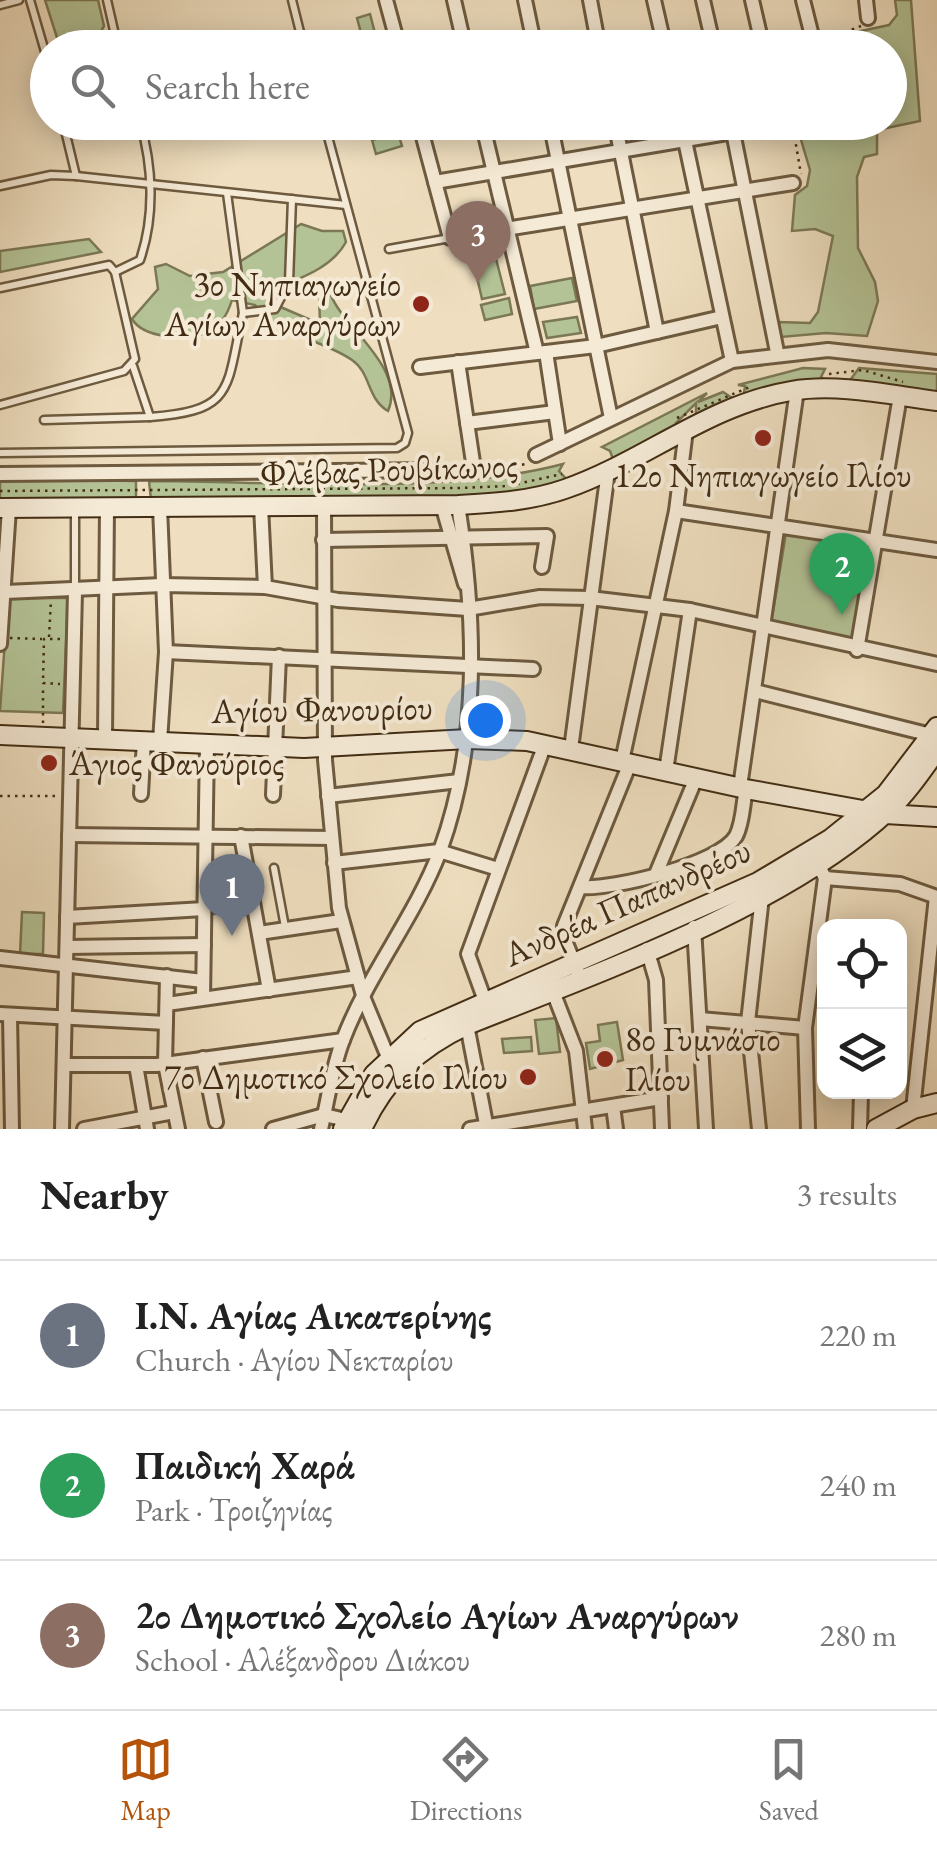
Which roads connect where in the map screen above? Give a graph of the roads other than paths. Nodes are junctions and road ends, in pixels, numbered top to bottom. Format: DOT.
graph roads {
  1 [pos="18,0"];
  2 [pos="30,0"];
  3 [pos="107,0"];
  4 [pos="292,0"];
  5 [pos="386,0"];
  6 [pos="454,0"];
  7 [pos="525,0"];
  8 [pos="590,0"];
  9 [pos="654,0"];
  10 [pos="703,0"];
  11 [pos="752,0"];
  12 [pos="803,0"];
  13 [pos="866,0"];
  14 [pos="0,5"];
  15 [pos="868,18"];
  16 [pos="38,30"];
  17 [pos="114,30"];
  18 [pos="300,30"];
  19 [pos="394,30"];
  20 [pos="461,30"];
  21 [pos="531,30"];
  22 [pos="596,30"];
  23 [pos="660,30"];
  24 [pos="710,30"];
  25 [pos="759,30"];
  26 [pos="810,30"];
  27 [pos="67,140"];
  28 [pos="145,140"];
  29 [pos="329,140"];
  30 [pos="424,140"];
  31 [pos="486,140"];
  32 [pos="554,140"];
  33 [pos="618,140"];
  34 [pos="692,140"];
  35 [pos="734,140"];
  36 [pos="685,142"];
  37 [pos="621,152"];
  38 [pos="558,162"];
  39 [pos="493,172"];
  40 [pos="76,176"];
  41 [pos="435,182"];
  42 [pos="793,183"];
  43 [pos="0,186"];
  44 [pos="150,186"];
  45 [pos="744,191"];
  46 [pos="227,193"];
  47 [pos="697,198"];
  48 [pos="292,199"];
  49 [pos="346,205"];
  50 [pos="632,208"];
  51 [pos="570,219"];
  52 [pos="506,228"];
  53 [pos="450,238"];
  54 [pos="389,249"];
  55 [pos="115,272"];
  56 [pos="0,288"];
  57 [pos="243,313"];
  58 [pos="722,317"];
  59 [pos="657,332"];
  60 [pos="596,346"];
  61 [pos="541,352"];
  62 [pos="777,352"];
  63 [pos="732,360"];
  64 [pos="458,362"];
  65 [pos="937,362"];
  66 [pos="132,366"];
  67 [pos="420,368"];
  68 [pos="796,390"];
  69 [pos="900,396"];
  70 [pos="937,401"];
  71 [pos="0,405"];
  72 [pos="554,412"];
  73 [pos="150,417"];
  74 [pos="611,418"];
  75 [pos="44,420"];
  76 [pos="467,422"];
  77 [pos="686,430"];
  78 [pos="560,444"];
  79 [pos="0,453"];
  80 [pos="536,456"];
  81 [pos="474,469"];
  82 [pos="440,470"];
  83 [pos="608,471"];
  84 [pos="0,474"];
  85 [pos="324,505"];
  86 [pos="450,505"];
  87 [pos="261,506"];
  88 [pos="75,507"];
  89 [pos="107,507"];
  90 [pos="160,507"];
  91 [pos="4,508"];
  92 [pos="676,511"];
  93 [pos="780,527"];
  94 [pos="456,537"];
  95 [pos="323,540"];
  96 [pos="874,541"];
  97 [pos="937,550"];
  98 [pos="542,566"];
  99 [pos="3,583"];
  100 [pos="162,586"];
  101 [pos="265,587"];
  102 [pos="107,589"];
  103 [pos="75,592"];
  104 [pos="324,597"];
  105 [pos="590,598"];
  106 [pos="656,604"];
  107 [pos="468,608"];
  108 [pos="690,610"];
  109 [pos="765,628"];
  110 [pos="0,641"];
  111 [pos="857,650"];
  112 [pos="166,652"];
  113 [pos="278,656"];
  114 [pos="324,656"];
  115 [pos="937,662"];
  116 [pos="470,667"];
  117 [pos="533,669"];
  118 [pos="755,692"];
  119 [pos="0,734"];
  120 [pos="69,736"];
  121 [pos="935,737"];
  122 [pos="104,738"];
  123 [pos="468,738"];
  124 [pos="152,740"];
  125 [pos="207,744"];
  126 [pos="545,744"];
  127 [pos="276,748"];
  128 [pos="324,748"];
  129 [pos="571,749"];
  130 [pos="626,762"];
  131 [pos="666,771"];
  132 [pos="696,778"];
  133 [pos="459,782"];
  134 [pos="743,788"];
  135 [pos="141,794"];
  136 [pos="273,795"];
  137 [pos="328,796"];
  138 [pos="876,812"];
  139 [pos="937,817"];
  140 [pos="70,835"];
  141 [pos="205,836"];
  142 [pos="241,836"];
  143 [pos="332,838"];
  144 [pos="440,851"];
  145 [pos="334,863"];
  146 [pos="274,868"];
  147 [pos="498,869"];
  148 [pos="821,871"];
  149 [pos="656,874"];
  150 [pos="581,887"];
  151 [pos="762,897"];
  152 [pos="936,897"];
  153 [pos="204,909"];
  154 [pos="67,916"];
  155 [pos="341,921"];
  156 [pos="694,928"];
  157 [pos="285,929"];
  158 [pos="259,932"];
  159 [pos="204,946"];
  160 [pos="66,947"];
  161 [pos="647,949"];
  162 [pos="0,958"];
  163 [pos="66,966"];
  164 [pos="577,970"];
  165 [pos="167,976"];
  166 [pos="358,977"];
  167 [pos="202,980"];
  168 [pos="552,989"];
  169 [pos="269,990"];
  170 [pos="203,998"];
  171 [pos="364,998"];
  172 [pos="166,1004"];
  173 [pos="487,1008"];
  174 [pos="5,1014"];
  175 [pos="65,1019"];
  176 [pos="700,1019"];
  177 [pos="166,1022"];
  178 [pos="748,1022"];
  179 [pos="467,1024"];
  180 [pos="805,1028"];
  181 [pos="343,1040"];
  182 [pos="388,1057"];
  183 [pos="203,1058"];
  184 [pos="64,1064"];
  185 [pos="165,1064"];
  186 [pos="136,1065"];
  187 [pos="662,1098"];
  188 [pos="861,1099"];
  189 [pos="937,1102"];
  190 [pos="613,1106"];
  191 [pos="913,1109"];
  192 [pos="583,1110"];
  193 [pos="174,1112"];
  194 [pos="216,1122"];
  195 [pos="323,1122"];
  196 [pos="146,1123"];
  197 [pos="351,1126"];
  198 [pos="487,1128"];
  199 [pos="12,1129"];
  200 [pos="62,1129"];
  201 [pos="84,1129"];
  202 [pos="178,1129"];
  203 [pos="273,1129"];
  204 [pos="470,1129"];
  205 [pos="585,1129"];
  206 [pos="616,1129"];
  207 [pos="662,1129"];
  208 [pos="706,1129"];
  209 [pos="759,1129"];
  210 [pos="808,1129"];
  211 [pos="860,1129"];
  212 [pos="876,1129"];
  1 -- 14 [label="lane"];
  2 -- 16 [label="lane"];
  3 -- 17 [label="lane"];
  4 -- 18 [label="lane"];
  5 -- 19 [label="street"];
  6 -- 20 [label="street"];
  7 -- 21 [label="street"];
  8 -- 22 [label="street"];
  9 -- 23 [label="street"];
  10 -- 24 [label="street"];
  11 -- 25 [label="street"];
  12 -- 26 [label="street"];
  13 -- 15 [label="street"];
  27 -- 40 [label="lane"];
  28 -- 44 [label="lane"];
  29 -- 49 [label="lane"];
  30 -- 41 [label="street"];
  31 -- 39 [label="street"];
  32 -- 38 [label="street"];
  33 -- 37 [label="street"];
  34 -- 36 [label="street"];
  35 -- 45 [label="street"];
  36 -- 37 [label="street"];
  36 -- 47 [label="street"];
  37 -- 38 [label="street"];
  37 -- 50 [label="street"];
  38 -- 39 [label="street"];
  38 -- 51 [label="street"];
  39 -- 41 [label="street"];
  39 -- 52 [label="street"];
  40 -- 43 [label="lane"];
  40 -- 44 [label="lane"];
  41 -- 53 [label="street"];
  42 -- 45 [label="street"];
  44 -- 46 [label="lane"];
  44 -- 55 [label="lane"];
  45 -- 47 [label="street"];
  45 -- 62 [label="street"];
  46 -- 48 [label="lane"];
  46 -- 57 [label="lane"];
  47 -- 50 [label="street"];
  47 -- 58 [label="street"];
  48 -- 49 [label="lane"];
  48 -- 57 [label="lane"];
  49 -- 79 [label="lane"];
  50 -- 51 [label="street"];
  50 -- 59 [label="street"];
  51 -- 52 [label="street"];
  51 -- 60 [label="street"];
  52 -- 53 [label="street"];
  52 -- 61 [label="street"];
  53 -- 54 [label="lane"];
  55 -- 56 [label="lane"];
  55 -- 66 [label="lane"];
  57 -- 73 [label="lane"];
  58 -- 59 [label="street"];
  58 -- 63 [label="street"];
  59 -- 60 [label="street"];
  60 -- 61 [label="street"];
  60 -- 74 [label="street"];
  61 -- 64 [label="street"];
  61 -- 72 [label="street"];
  62 -- 63 [label="street"];
  62 -- 65 [label="street"];
  63 -- 74 [label="street"];
  64 -- 67 [label="street"];
  64 -- 76 [label="street"];
  66 -- 71 [label="lane"];
  66 -- 73 [label="lane"];
  68 -- 69 [label="street, Φλέβας Ρουβίκωνος"];
  68 -- 77 [label="street, Φλέβας Ρουβίκωνος"];
  68 -- 93 [label="street"];
  69 -- 70 [label="street, Φλέβας Ρουβίκωνος"];
  69 -- 96 [label="street"];
  72 -- 76 [label="street"];
  72 -- 78 [label="street"];
  73 -- 75 [label="lane"];
  74 -- 78 [label="street"];
  76 -- 81 [label="street"];
  77 -- 83 [label="street, Φλέβας Ρουβίκωνος"];
  77 -- 92 [label="street"];
  78 -- 80 [label="street"];
  82 -- 84 [label="street"];
  83 -- 86 [label="street, Φλέβας Ρουβίκωνος"];
  83 -- 105 [label="street"];
  85 -- 86 [label="street, Φλέβας Ρουβίκωνος"];
  85 -- 87 [label="street, Φλέβας Ρουβίκωνος"];
  85 -- 95 [label="street"];
  86 -- 94 [label="street"];
  87 -- 90 [label="street, Φλέβας Ρουβίκωνος"];
  87 -- 101 [label="street"];
  88 -- 89 [label="street, Φλέβας Ρουβίκωνος"];
  88 -- 91 [label="street, Φλέβας Ρουβίκωνος"];
  88 -- 103 [label="lane"];
  89 -- 90 [label="street, Φλέβας Ρουβίκωνος"];
  89 -- 102 [label="street"];
  90 -- 100 [label="street"];
  91 -- 99 [label="street"];
  92 -- 93 [label="street"];
  92 -- 106 [label="street"];
  93 -- 96 [label="street"];
  93 -- 109 [label="street"];
  94 -- 95 [label="street"];
  94 -- 98 [label="street"];
  94 -- 107 [label="street"];
  95 -- 104 [label="street"];
  96 -- 97 [label="street"];
  96 -- 111 [label="street"];
  99 -- 103 [label="street"];
  99 -- 110 [label="street"];
  100 -- 101 [label="street"];
  100 -- 102 [label="street"];
  100 -- 112 [label="street"];
  101 -- 104 [label="street"];
  102 -- 103 [label="street"];
  102 -- 122 [label="street"];
  103 -- 120 [label="street"];
  104 -- 107 [label="street"];
  104 -- 114 [label="street"];
  105 -- 106 [label="street"];
  105 -- 107 [label="street"];
  105 -- 129 [label="street"];
  106 -- 108 [label="street"];
  106 -- 130 [label="street"];
  107 -- 116 [label="street"];
  108 -- 109 [label="street"];
  108 -- 131 [label="street"];
  109 -- 111 [label="street"];
  109 -- 118 [label="street"];
  111 -- 115 [label="street"];
  112 -- 113 [label="street"];
  112 -- 124 [label="street"];
  113 -- 114 [label="street"];
  113 -- 127 [label="street"];
  114 -- 116 [label="street"];
  114 -- 128 [label="street"];
  116 -- 117 [label="street"];
  116 -- 123 [label="street"];
  118 -- 121 [label="street"];
  118 -- 134 [label="street"];
  119 -- 120 [label="street, Αγίου Φανουρίου"];
  120 -- 122 [label="street, Αγίου Φανουρίου"];
  120 -- 140 [label="street"];
  121 -- 138 [label="street, Ανδρέα Παπανδρέου"];
  122 -- 124 [label="street, Αγίου Φανουρίου"];
  123 -- 126 [label="street, Αγίου Φανουρίου"];
  123 -- 128 [label="street, Αγίου Φανουρίου"];
  123 -- 133 [label="street"];
  124 -- 125 [label="street, Αγίου Φανουρίου"];
  124 -- 135 [label="street"];
  125 -- 127 [label="street, Αγίου Φανουρίου"];
  125 -- 141 [label="street"];
  126 -- 129 [label="street, Αγίου Φανουρίου"];
  126 -- 147 [label="street"];
  127 -- 128 [label="street, Αγίου Φανουρίου"];
  127 -- 136 [label="street"];
  128 -- 137 [label="street"];
  129 -- 130 [label="street, Αγίου Φανουρίου"];
  130 -- 131 [label="street, Αγίου Φανουρίου"];
  130 -- 150 [label="street"];
  131 -- 132 [label="street, Αγίου Φανουρίου"];
  132 -- 134 [label="street, Αγίου Φανουρίου"];
  132 -- 149 [label="street"];
  133 -- 137 [label="street"];
  133 -- 144 [label="street"];
  134 -- 138 [label="street, Αγίου Φανουρίου"];
  134 -- 149 [label="street"];
  137 -- 143 [label="street"];
  138 -- 139 [label="street, Αγίου Φανουρίου"];
  138 -- 148 [label="street, Ανδρέα Παπανδρέου"];
  138 -- 164 [label="street, Ανδρέα Παπανδρέου"];
  140 -- 141 [label="street"];
  140 -- 154 [label="street"];
  141 -- 142 [label="street"];
  141 -- 153 [label="street"];
  142 -- 143 [label="street"];
  142 -- 158 [label="street"];
  143 -- 145 [label="street"];
  144 -- 145 [label="street"];
  144 -- 147 [label="street"];
  144 -- 171 [label="street"];
  145 -- 155 [label="street"];
  146 -- 157 [label="lane"];
  147 -- 173 [label="street"];
  148 -- 151 [label="street, Ανδρέα Παπανδρέου"];
  148 -- 152 [label="street"];
  148 -- 180 [label="street"];
  149 -- 150 [label="street"];
  150 -- 164 [label="street"];
  151 -- 156 [label="street, Ανδρέα Παπανδρέου"];
  151 -- 178 [label="street"];
  152 -- 191 [label="street"];
  153 -- 154 [label="street"];
  153 -- 159 [label="street"];
  154 -- 160 [label="street"];
  155 -- 157 [label="street"];
  155 -- 166 [label="street"];
  156 -- 161 [label="street, Ανδρέα Παπανδρέου"];
  156 -- 176 [label="street"];
  157 -- 158 [label="street"];
  158 -- 169 [label="street"];
  159 -- 160 [label="street"];
  159 -- 167 [label="street"];
  160 -- 163 [label="street"];
  161 -- 164 [label="street, Ανδρέα Παπανδρέου"];
  161 -- 187 [label="street"];
  162 -- 163 [label="street"];
  163 -- 165 [label="street"];
  163 -- 175 [label="street"];
  164 -- 168 [label="street, Ανδρέα Παπανδρέου"];
  164 -- 173 [label="street, Ανδρέα Παπανδρέου"];
  165 -- 167 [label="street"];
  165 -- 172 [label="street"];
  166 -- 169 [label="street"];
  166 -- 171 [label="street"];
  167 -- 170 [label="street"];
  168 -- 173 [label="street, Ανδρέα Παπανδρέου"];
  168 -- 192 [label="street"];
  169 -- 170 [label="street"];
  170 -- 172 [label="street"];
  171 -- 181 [label="street"];
  171 -- 182 [label="street"];
  172 -- 177 [label="street"];
  173 -- 179 [label="street, Ανδρέα Παπανδρέου"];
  173 -- 182 [label="street, Ανδρέα Παπανδρέου"];
  174 -- 175 [label="street"];
  174 -- 199 [label="street"];
  175 -- 177 [label="street"];
  175 -- 184 [label="street"];
  176 -- 178 [label="street"];
  176 -- 208 [label="street"];
  177 -- 185 [label="street"];
  178 -- 180 [label="street"];
  178 -- 209 [label="street"];
  179 -- 197 [label="street, Ανδρέα Παπανδρέου"];
  179 -- 198 [label="street"];
  180 -- 210 [label="street"];
  181 -- 183 [label="street"];
  181 -- 195 [label="street"];
  182 -- 197 [label="street, Ανδρέα Παπανδρέου"];
  183 -- 185 [label="street"];
  183 -- 194 [label="street"];
  184 -- 186 [label="street"];
  184 -- 200 [label="street"];
  185 -- 186 [label="street"];
  185 -- 193 [label="street"];
  186 -- 196 [label="street"];
  187 -- 190 [label="street"];
  187 -- 207 [label="street"];
  188 -- 211 [label="street"];
  189 -- 191 [label="street"];
  190 -- 192 [label="street"];
  190 -- 206 [label="street"];
  191 -- 212 [label="street"];
  192 -- 198 [label="street"];
  192 -- 205 [label="street"];
  193 -- 196 [label="street"];
  193 -- 202 [label="street"];
  195 -- 197 [label="street"];
  195 -- 203 [label="street"];
  196 -- 201 [label="street"];
  198 -- 204 [label="street"];
}
